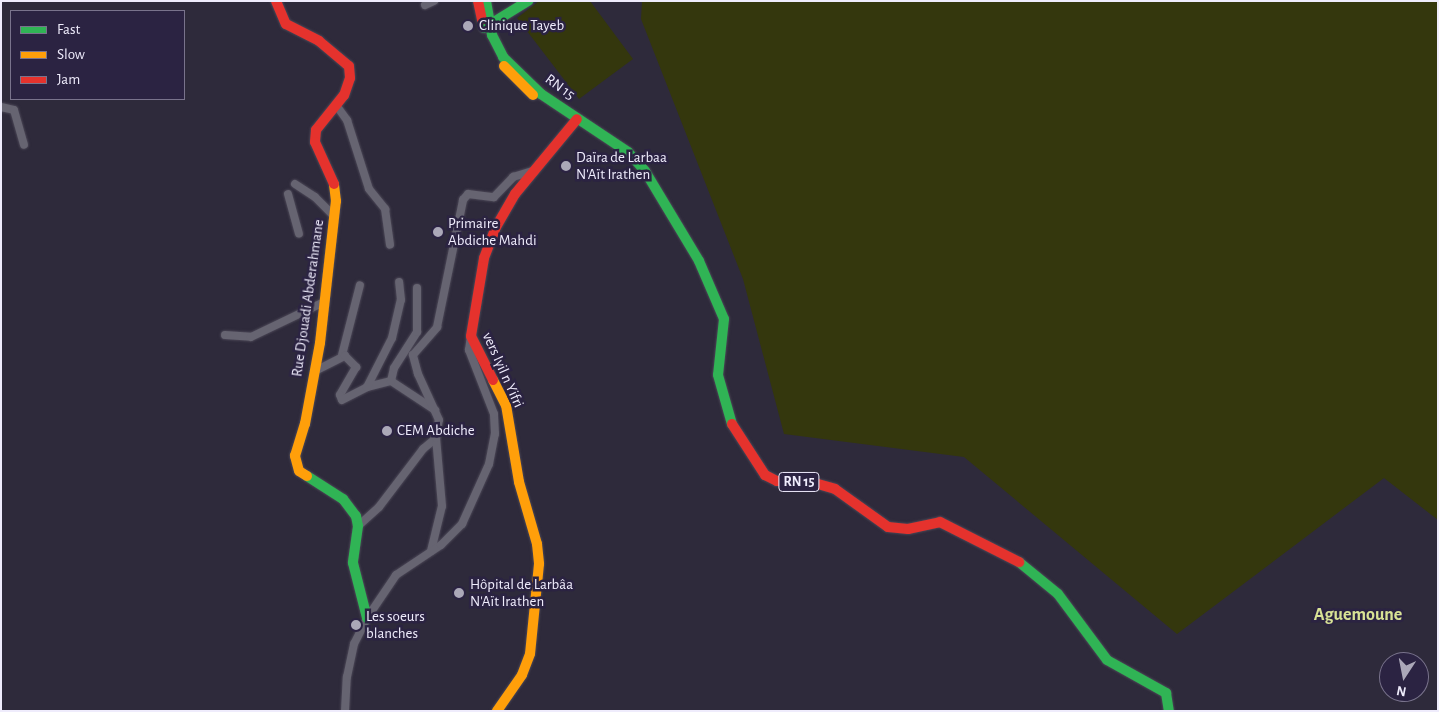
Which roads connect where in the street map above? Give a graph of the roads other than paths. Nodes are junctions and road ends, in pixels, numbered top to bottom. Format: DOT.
graph roads {
  1 [pos="276,1"];
  2 [pos="434,1"];
  3 [pos="478,1"];
  4 [pos="486,1"];
  5 [pos="528,1"];
  6 [pos="425,5"];
  7 [pos="487,26"];
  8 [pos="336,105"];
  9 [pos="1,107"];
  10 [pos="575,117"];
  11 [pos="24,145"];
  12 [pos="533,171"];
  13 [pos="295,184"];
  14 [pos="288,194"];
  15 [pos="335,217"];
  16 [pos="299,234"];
  17 [pos="390,245"];
  18 [pos="399,282"];
  19 [pos="360,285"];
  20 [pos="417,288"];
  21 [pos="322,303"];
  22 [pos="224,336"];
  23 [pos="471,336"];
  24 [pos="342,355"];
  25 [pos="315,371"];
  26 [pos="391,381"];
  27 [pos="367,387"];
  28 [pos="437,411"];
  29 [pos="436,438"];
  30 [pos="358,526"];
  31 [pos="431,551"];
  32 [pos="367,618"];
  33 [pos="345,711"];
  34 [pos="497,711"];
  35 [pos="1169,711"];
  1 -- 8 [label="main road, Rue Djouadi Abderahmane"];
  2 -- 6 [label="street"];
  3 -- 7 [label="main road, RN 15"];
  4 -- 7 [label="main road, RN 15"];
  5 -- 7 [label="main road"];
  7 -- 10 [label="main road, RN 15"];
  8 -- 15 [label="main road, Rue Djouadi Abderahmane"];
  8 -- 17 [label="street"];
  9 -- 11 [label="street"];
  10 -- 12 [label="main road, vers Iγil n Yifri"];
  10 -- 35 [label="main road, RN 15"];
  12 -- 23 [label="main road, vers Iγil n Yifri"];
  12 -- 28 [label="street"];
  13 -- 15 [label="street"];
  14 -- 16 [label="street"];
  15 -- 21 [label="main road, Rue Djouadi Abderahmane"];
  18 -- 27 [label="street"];
  19 -- 24 [label="street"];
  20 -- 26 [label="street"];
  21 -- 22 [label="street"];
  21 -- 25 [label="main road, Rue Djouadi Abderahmane"];
  23 -- 31 [label="street"];
  23 -- 34 [label="main road, vers Iγil n Yifri"];
  24 -- 25 [label="street"];
  24 -- 27 [label="street"];
  25 -- 30 [label="main road, Rue Djouadi Abderahmane"];
  26 -- 27 [label="street"];
  26 -- 28 [label="street"];
  28 -- 29 [label="street"];
  29 -- 30 [label="street"];
  29 -- 31 [label="street"];
  30 -- 32 [label="main road"];
  31 -- 32 [label="street"];
  32 -- 33 [label="street"];
}
